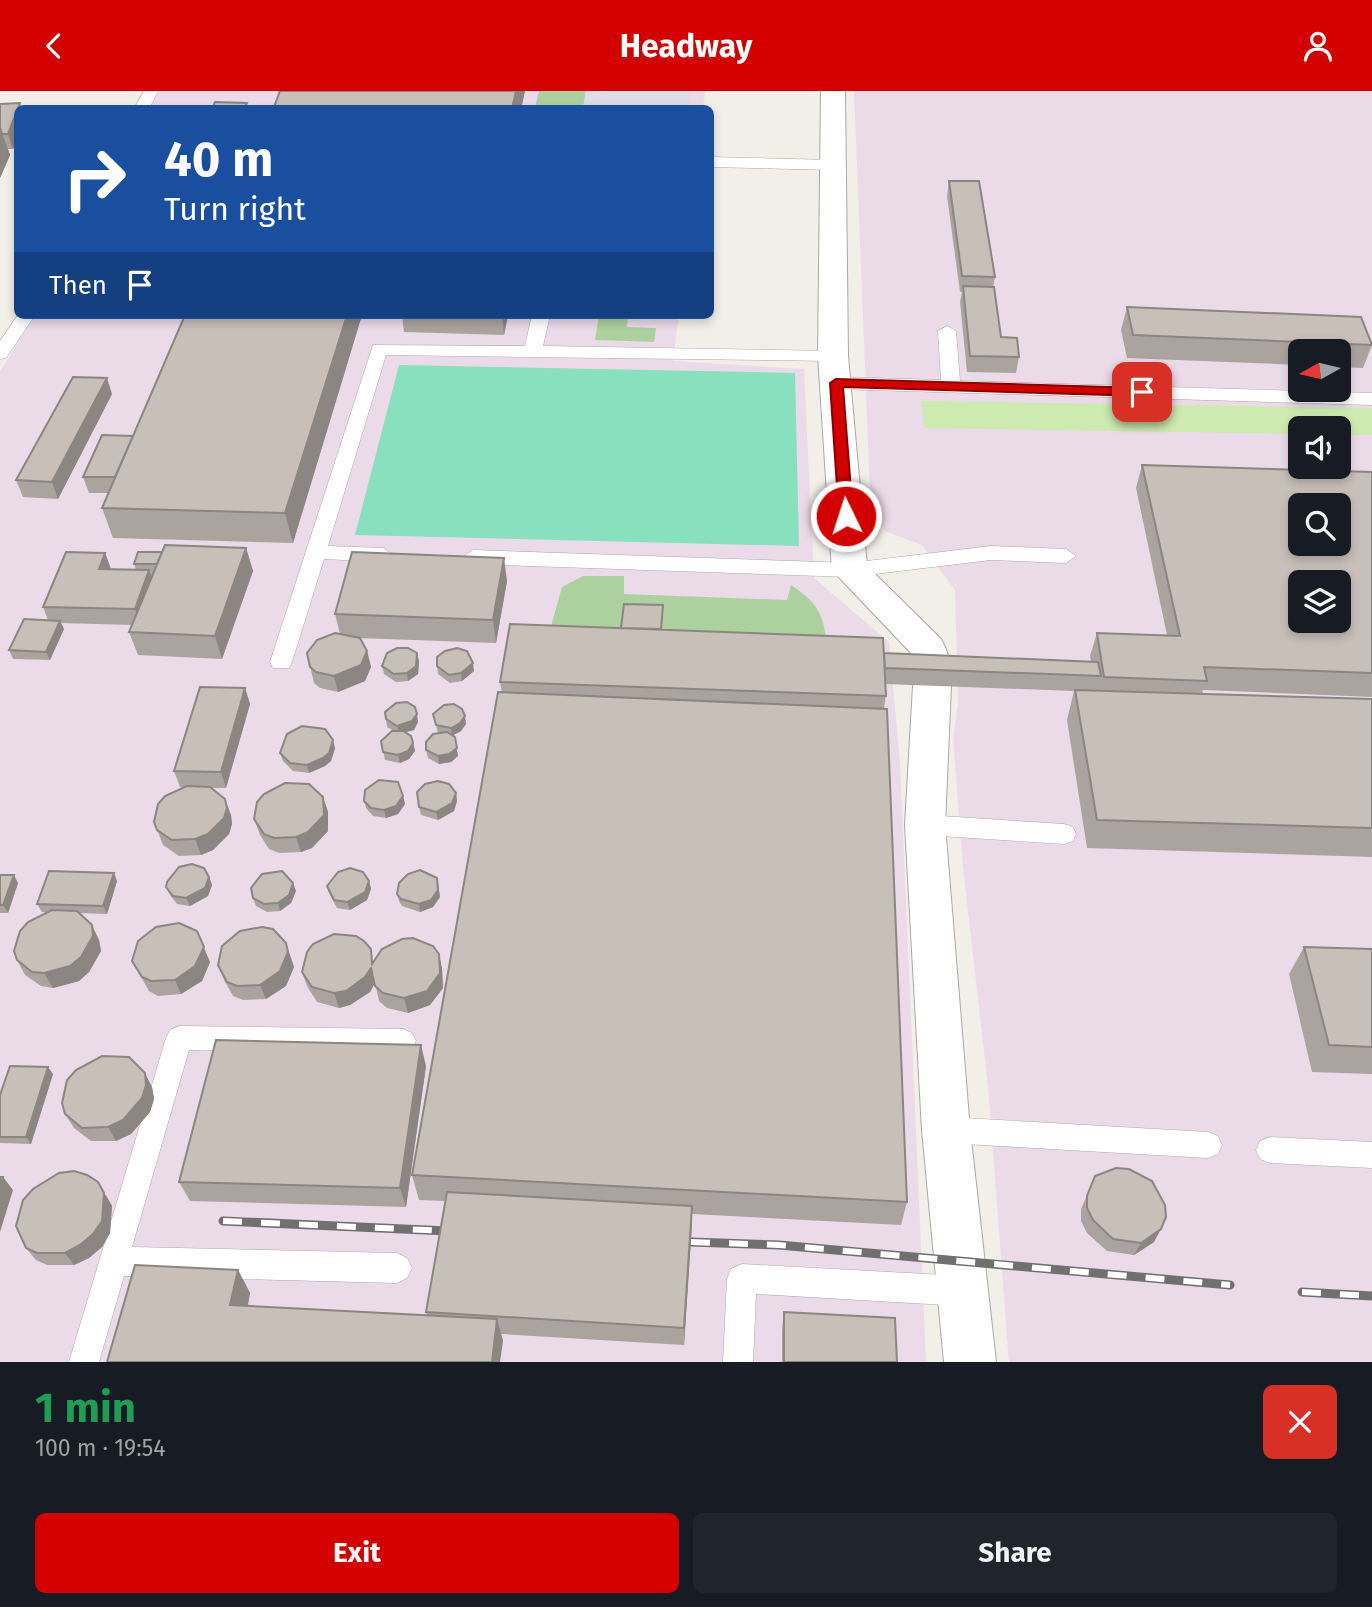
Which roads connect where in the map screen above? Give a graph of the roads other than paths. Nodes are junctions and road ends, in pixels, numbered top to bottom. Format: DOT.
graph roads {
  1 [pos="833,91"];
  2 [pos="714,162"];
  3 [pos="833,165"];
  4 [pos="23,319"];
  5 [pos="540,319"];
  6 [pos="947,331"];
  7 [pos="533,351"];
  8 [pos="0,355"];
  9 [pos="835,370"];
  10 [pos="951,386"];
  11 [pos="1372,399"];
  12 [pos="316,552"];
  13 [pos="398,555"];
  14 [pos="1066,556"];
  15 [pos="453,557"];
  16 [pos="850,569"];
  17 [pos="281,662"];
  18 [pos="925,825"];
  19 [pos="1064,834"];
  20 [pos="403,1041"];
  21 [pos="946,1130"];
  22 [pos="1208,1145"];
  23 [pos="1270,1150"];
  24 [pos="1372,1155"];
  25 [pos="114,1261"];
  26 [pos="397,1268"];
  27 [pos="963,1291"];
  28 [pos="84,1362"];
  29 [pos="738,1362"];
  30 [pos="970,1362"];
  1 -- 3 [label="street"];
  2 -- 3 [label="lane"];
  3 -- 9 [label="street"];
  4 -- 8 [label="lane"];
  5 -- 7 [label="lane"];
  6 -- 10 [label="lane"];
  7 -- 9 [label="lane"];
  7 -- 12 [label="lane"];
  9 -- 10 [label="lane"];
  9 -- 16 [label="street"];
  10 -- 11 [label="lane"];
  12 -- 13 [label="lane"];
  12 -- 17 [label="lane"];
  14 -- 16 [label="lane"];
  15 -- 16 [label="lane"];
  16 -- 18 [label="street"];
  18 -- 19 [label="lane"];
  18 -- 21 [label="street"];
  20 -- 25 [label="lane"];
  21 -- 22 [label="lane"];
  21 -- 27 [label="street"];
  23 -- 24 [label="lane"];
  25 -- 26 [label="lane"];
  25 -- 28 [label="lane"];
  27 -- 29 [label="lane"];
  27 -- 30 [label="street"];
}
